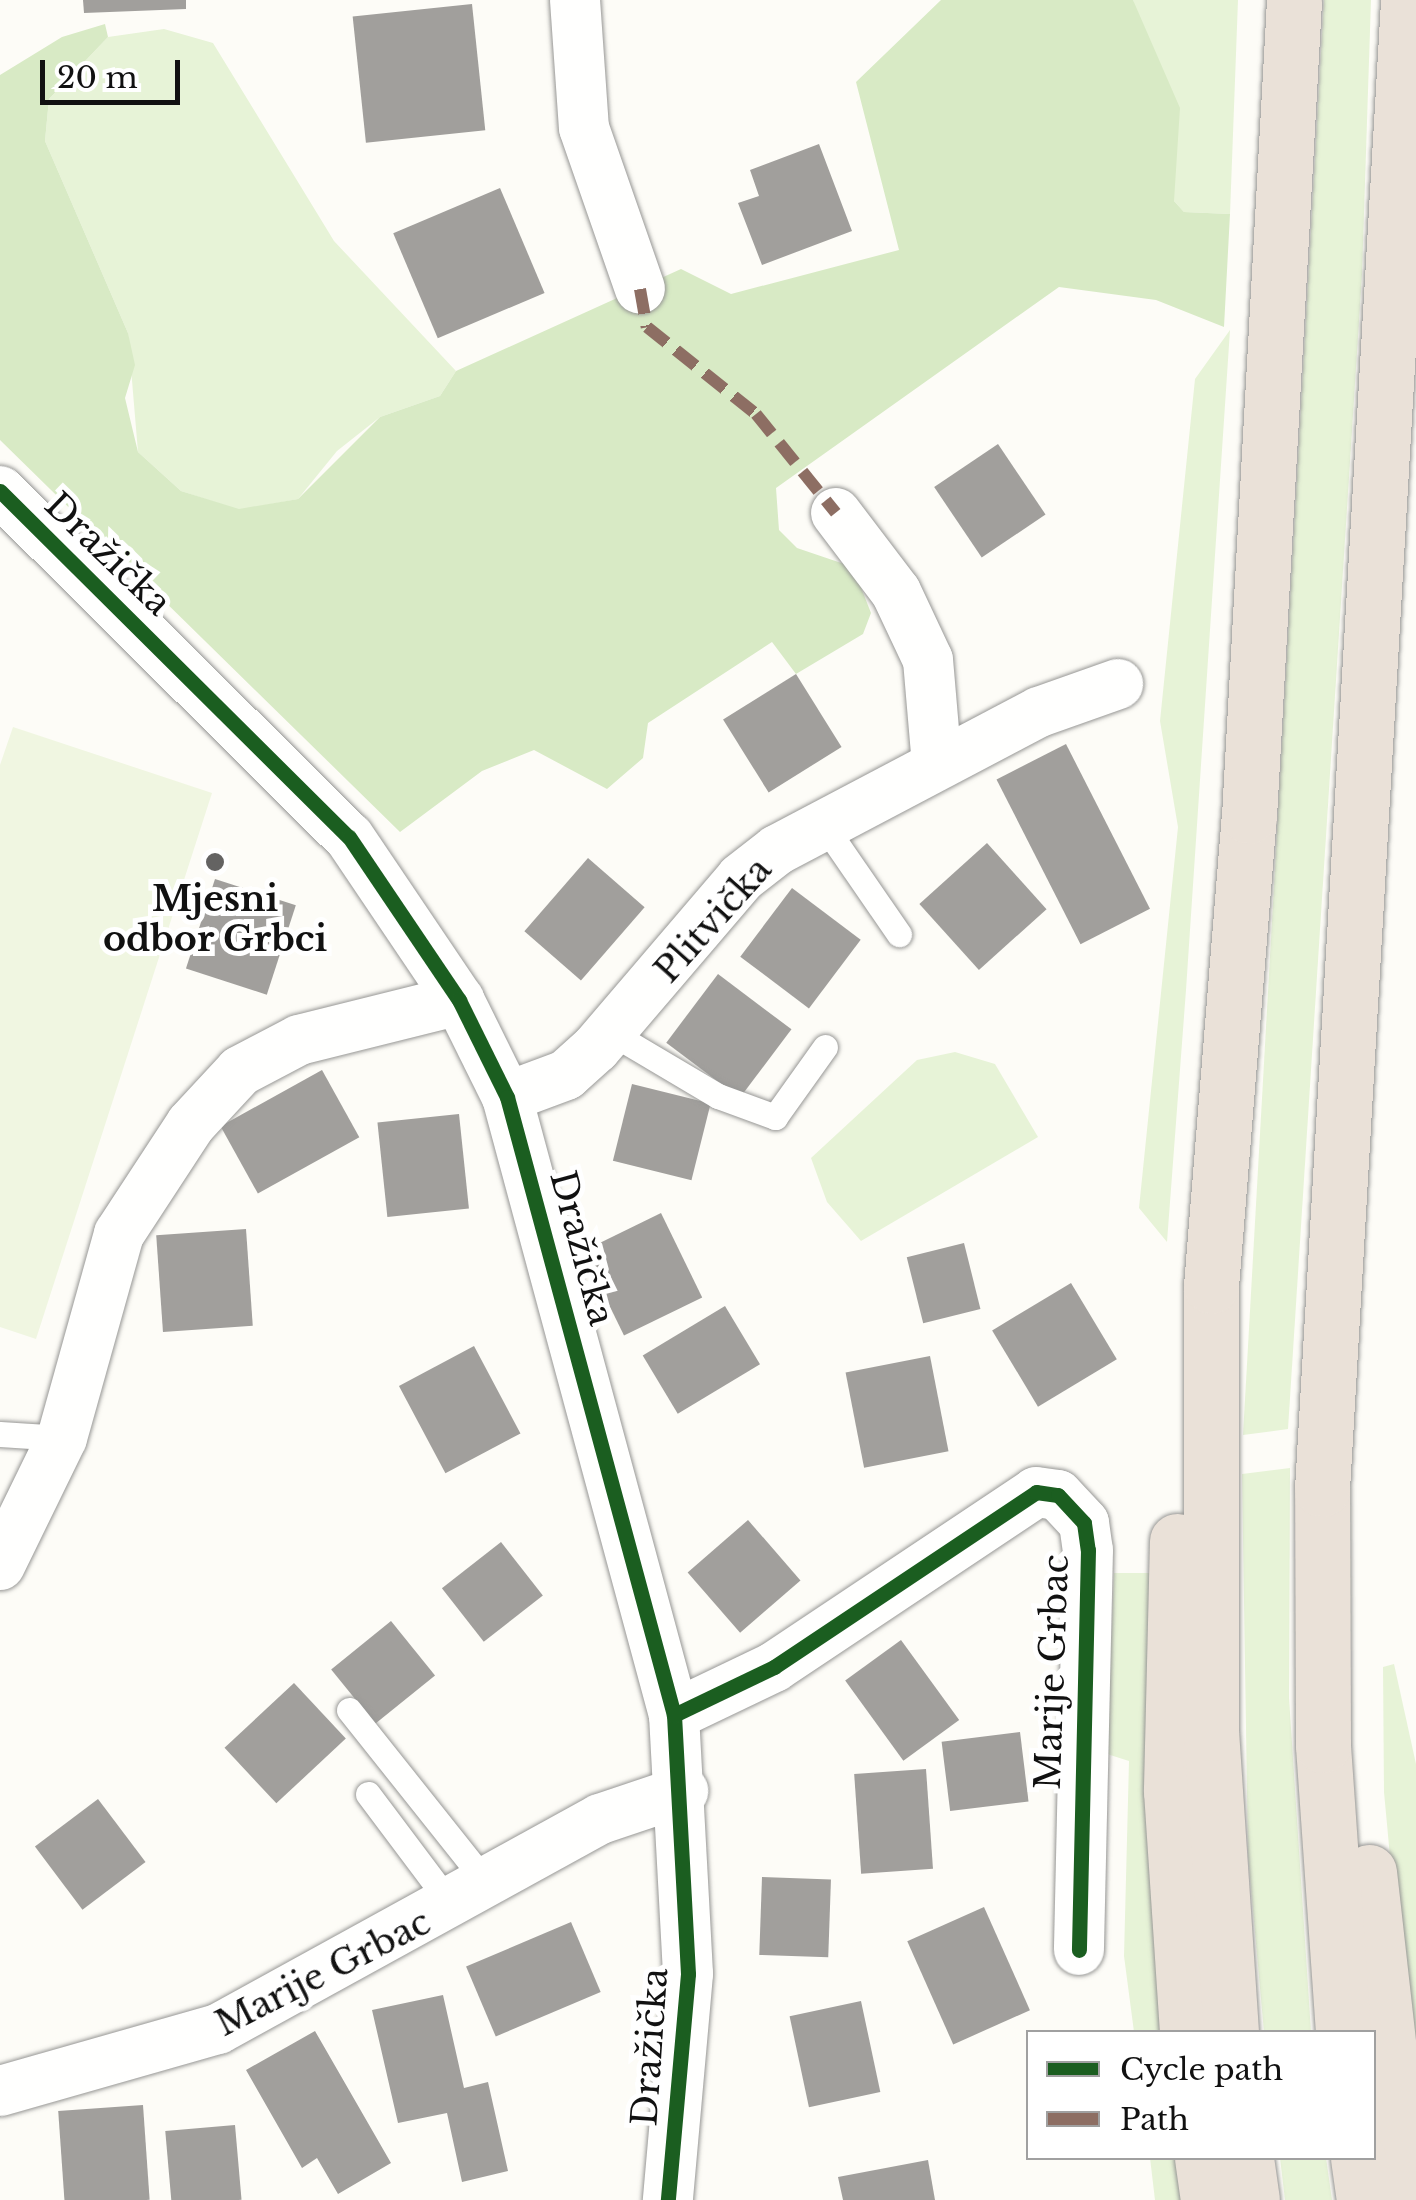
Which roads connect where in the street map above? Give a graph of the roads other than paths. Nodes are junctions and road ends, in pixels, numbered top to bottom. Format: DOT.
graph roads {
  1 [pos="575,0"];
  2 [pos="1294,0"];
  3 [pos="1408,0"];
  4 [pos="640,289"];
  5 [pos="0,491"];
  6 [pos="836,513"];
  7 [pos="1118,684"];
  8 [pos="937,764"];
  9 [pos="823,824"];
  10 [pos="900,934"];
  11 [pos="458,1000"];
  12 [pos="610,1032"];
  13 [pos="825,1047"];
  14 [pos="506,1096"];
  15 [pos="1211,1286"];
  16 [pos="0,1434"];
  17 [pos="62,1438"];
  18 [pos="1322,1488"];
  19 [pos="0,1566"];
  20 [pos="349,1710"];
  21 [pos="674,1715"];
  22 [pos="683,1791"];
  23 [pos="368,1794"];
  24 [pos="471,1896"];
  25 [pos="1079,1950"];
  26 [pos="1187,2030"];
  27 [pos="1231,2030"];
  28 [pos="1343,2030"];
  29 [pos="0,2090"];
  30 [pos="1202,2160"];
  31 [pos="1246,2160"];
  32 [pos="1358,2160"];
  33 [pos="668,2200"];
  34 [pos="1208,2200"];
  35 [pos="1252,2200"];
  36 [pos="1364,2200"];
  37 [pos="1406,2200"];
  1 -- 4 [label="street"];
  2 -- 15 [label="highway"];
  3 -- 18 [label="highway"];
  5 -- 11 [label="street, Dražička"];
  6 -- 8 [label="street"];
  7 -- 8 [label="street, Plitvička"];
  8 -- 9 [label="street, Plitvička"];
  9 -- 10 [label="lane"];
  9 -- 12 [label="street, Plitvička"];
  11 -- 14 [label="street, Dražička"];
  11 -- 17 [label="street"];
  12 -- 13 [label="lane"];
  12 -- 14 [label="street, Plitvička"];
  14 -- 21 [label="street, Dražička"];
  15 -- 26 [label="highway"];
  15 -- 27 [label="highway"];
  16 -- 17 [label="lane"];
  17 -- 19 [label="street"];
  18 -- 28 [label="highway"];
  18 -- 37 [label="highway"];
  20 -- 24 [label="lane"];
  21 -- 22 [label="street, Dražička"];
  21 -- 25 [label="street, Marije Grbac"];
  22 -- 24 [label="street, Marije Grbac"];
  22 -- 33 [label="street, Dražička"];
  23 -- 24 [label="lane"];
  24 -- 29 [label="street, Marije Grbac"];
  30 -- 34 [label="highway"];
  31 -- 35 [label="highway"];
  32 -- 36 [label="highway"];
}
